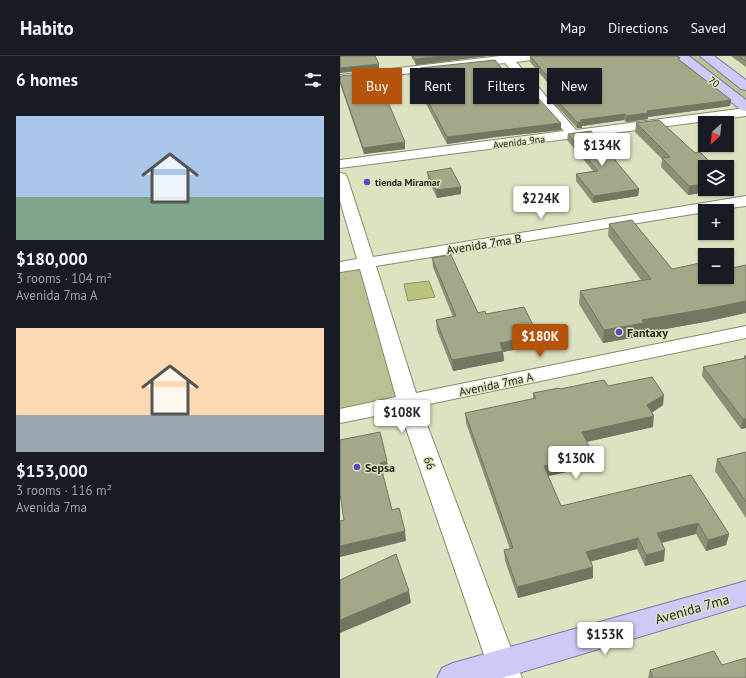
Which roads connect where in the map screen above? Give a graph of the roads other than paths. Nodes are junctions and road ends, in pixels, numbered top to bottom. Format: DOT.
graph roads {
  1 [pos="539,56"];
  2 [pos="681,56"];
  3 [pos="706,56"];
  4 [pos="507,58"];
  5 [pos="340,78"];
  6 [pos="746,86"];
  7 [pos="746,107"];
  8 [pos="746,112"];
  9 [pos="574,135"];
  10 [pos="340,164"];
  11 [pos="340,177"];
  12 [pos="746,201"];
  13 [pos="368,263"];
  14 [pos="340,267"];
  15 [pos="746,332"];
  16 [pos="408,402"];
  17 [pos="340,416"];
  18 [pos="746,593"];
  19 [pos="504,671"];
  20 [pos="453,678"];
  1 -- 4 [label="street"];
  2 -- 7 [label="main road, 70"];
  3 -- 6 [label="main road, 70"];
  4 -- 5 [label="street"];
  4 -- 9 [label="street"];
  8 -- 9 [label="street, Avenida 9na"];
  9 -- 10 [label="street, Avenida 9na"];
  11 -- 13 [label="street, 66"];
  12 -- 13 [label="street, Avenida 7ma B"];
  13 -- 14 [label="street, Avenida 7ma B"];
  13 -- 16 [label="street, 66"];
  15 -- 16 [label="street, Avenida 7ma A"];
  16 -- 17 [label="street, Avenida 7ma A"];
  16 -- 19 [label="street, 66"];
  18 -- 19 [label="main road, Avenida 7ma"];
  19 -- 20 [label="main road, Avenida 7ma"];
}
